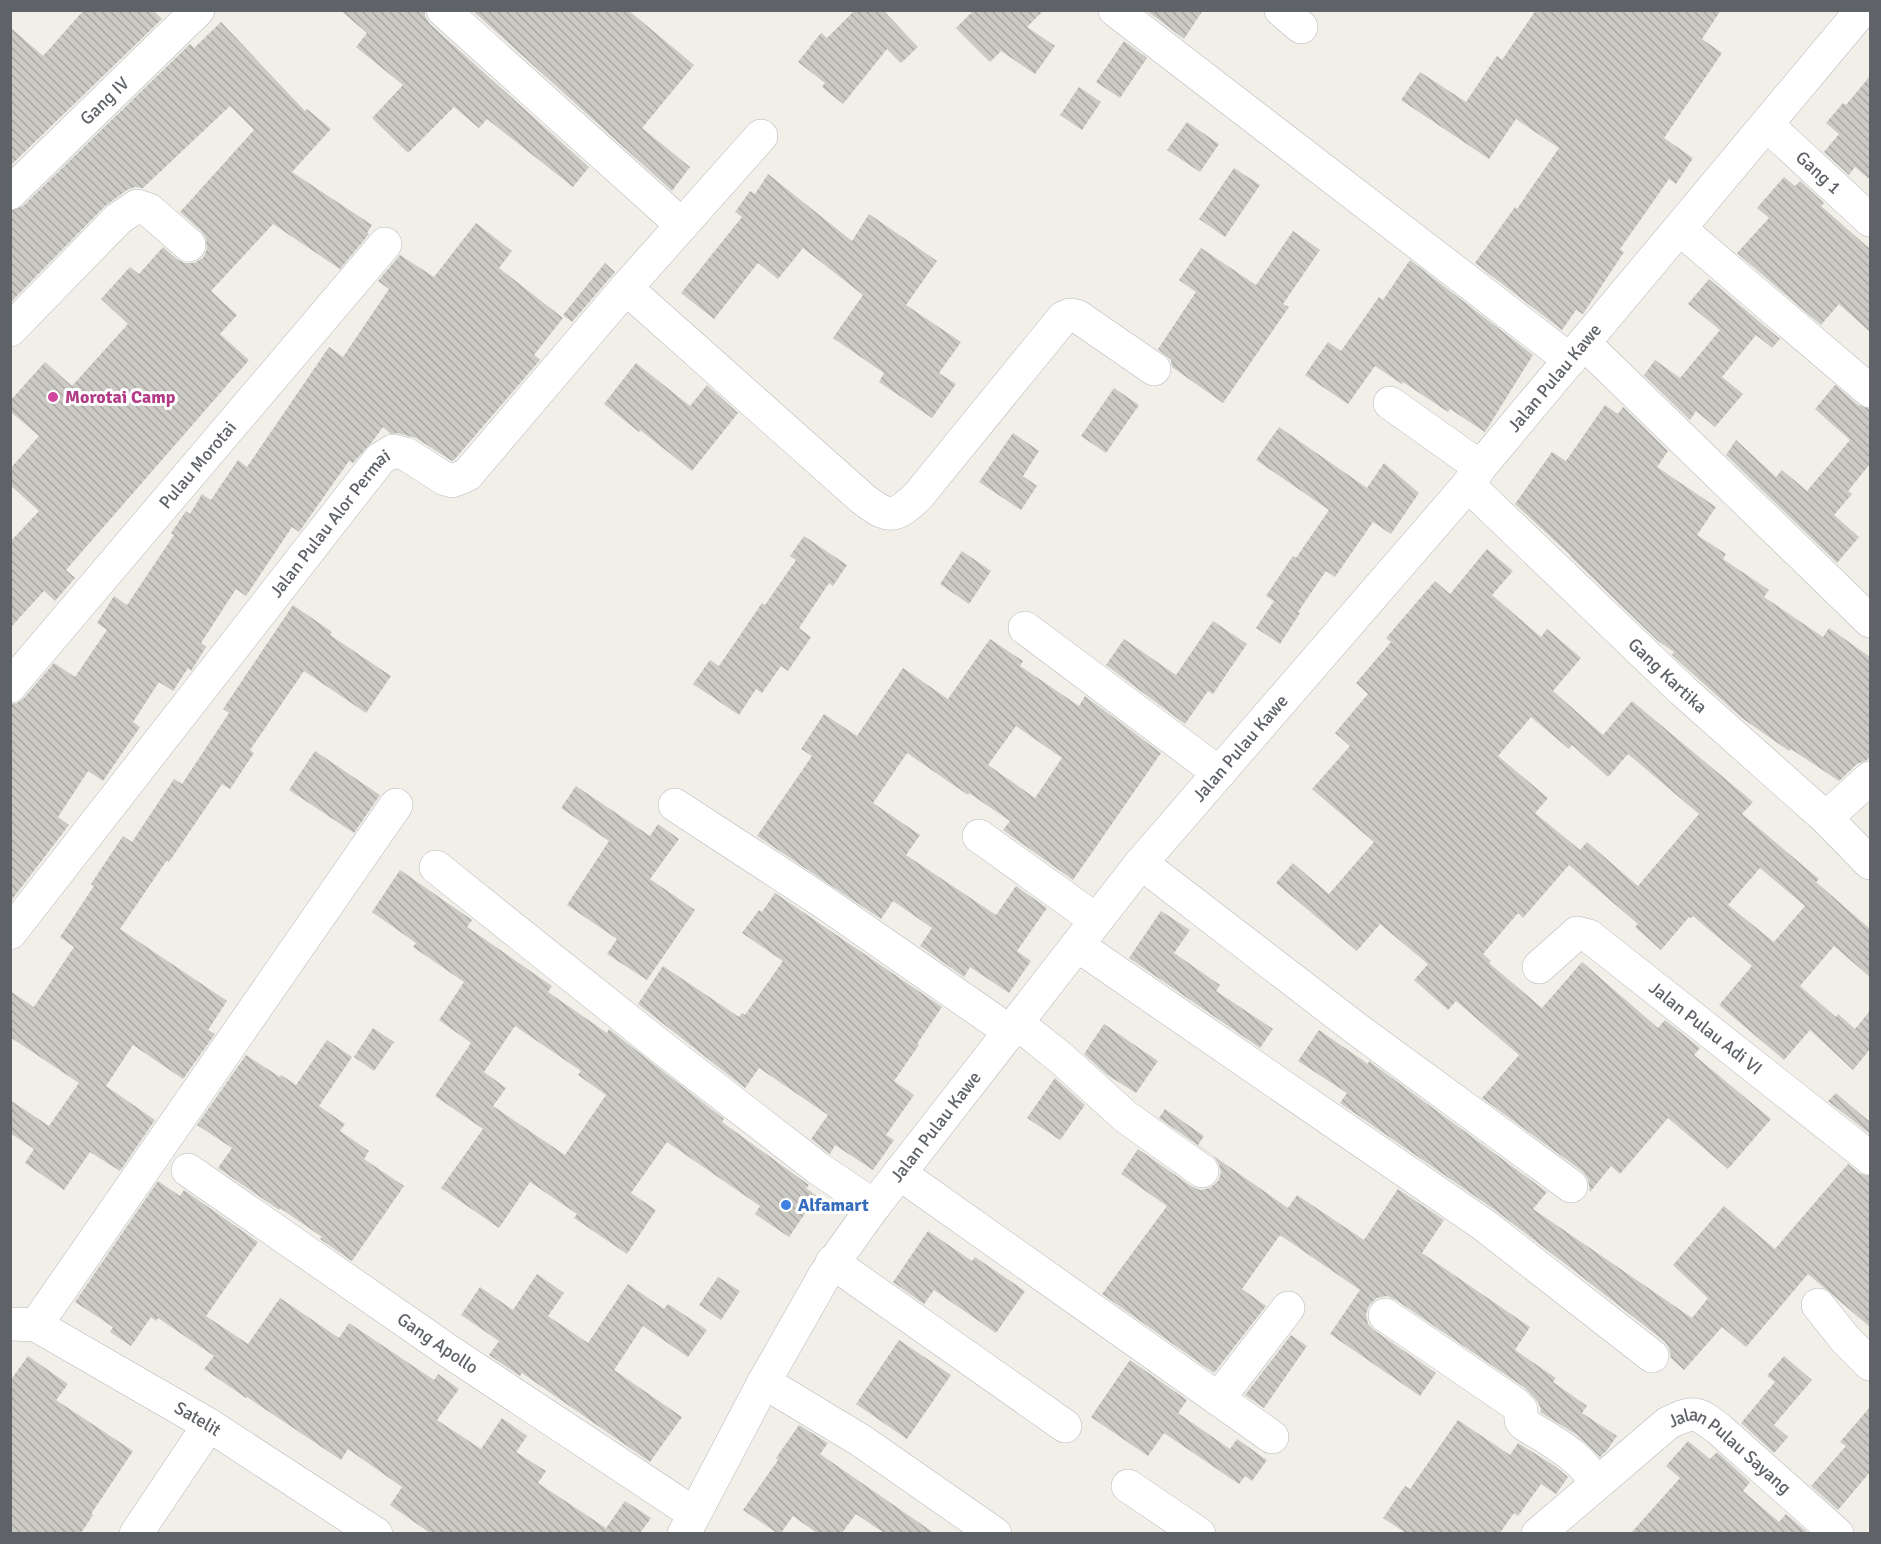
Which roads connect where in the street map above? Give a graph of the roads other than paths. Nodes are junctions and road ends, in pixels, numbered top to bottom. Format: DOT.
graph roads {
  1 [pos="198,10"];
  2 [pos="443,10"];
  3 [pos="1115,10"];
  4 [pos="1862,10"];
  5 [pos="1767,125"];
  6 [pos="761,136"];
  7 [pos="10,193"];
  8 [pos="1870,220"];
  9 [pos="682,225"];
  10 [pos="1680,229"];
  11 [pos="385,244"];
  12 [pos="189,245"];
  13 [pos="626,288"];
  14 [pos="10,330"];
  15 [pos="1577,351"];
  16 [pos="1154,369"];
  17 [pos="1870,391"];
  18 [pos="1390,403"];
  19 [pos="1474,476"];
  20 [pos="1870,621"];
  21 [pos="1025,628"];
  22 [pos="10,686"];
  23 [pos="1219,773"];
  24 [pos="1870,778"];
  25 [pos="396,805"];
  26 [pos="675,805"];
  27 [pos="1826,818"];
  28 [pos="979,836"];
  29 [pos="1141,863"];
  30 [pos="1870,863"];
  31 [pos="436,867"];
  32 [pos="10,933"];
  33 [pos="1086,933"];
  34 [pos="1539,967"];
  35 [pos="1013,1027"];
  36 [pos="1870,1158"];
  37 [pos="188,1170"];
  38 [pos="1202,1171"];
  39 [pos="899,1173"];
  40 [pos="1571,1186"];
  41 [pos="874,1206"];
  42 [pos="832,1262"];
  43 [pos="1818,1305"];
  44 [pos="1288,1308"];
  45 [pos="1385,1316"];
  46 [pos="17,1325"];
  47 [pos="1652,1356"];
  48 [pos="1870,1364"];
  49 [pos="764,1382"];
  50 [pos="1218,1399"];
  51 [pos="209,1425"];
  52 [pos="1065,1426"];
  53 [pos="1272,1437"];
  54 [pos="1128,1486"];
  55 [pos="1593,1487"];
  56 [pos="688,1523"];
  57 [pos="136,1533"];
  58 [pos="375,1533"];
  59 [pos="995,1533"];
  60 [pos="1199,1533"];
  61 [pos="1538,1533"];
  62 [pos="1837,1533"];
  1 -- 7 [label="street, Gang IV"];
  2 -- 9 [label="street"];
  3 -- 15 [label="street"];
  4 -- 5 [label="street, Jalan Pulau Kawe"];
  5 -- 8 [label="street, Gang 1"];
  5 -- 10 [label="street, Jalan Pulau Kawe"];
  6 -- 9 [label="street, Jalan Pulau Alor Permai"];
  9 -- 13 [label="street, Jalan Pulau Alor Permai"];
  10 -- 15 [label="street, Jalan Pulau Kawe"];
  10 -- 17 [label="street"];
  11 -- 22 [label="street, Pulau Morotai"];
  12 -- 14 [label="street"];
  13 -- 16 [label="street"];
  13 -- 32 [label="street, Jalan Pulau Alor Permai"];
  15 -- 19 [label="street, Jalan Pulau Kawe"];
  15 -- 20 [label="street"];
  18 -- 19 [label="street, Gang Kartika"];
  19 -- 23 [label="street, Jalan Pulau Kawe"];
  19 -- 27 [label="street, Gang Kartika"];
  21 -- 23 [label="street"];
  23 -- 29 [label="street, Jalan Pulau Kawe"];
  24 -- 27 [label="street"];
  25 -- 46 [label="street"];
  26 -- 35 [label="street"];
  27 -- 30 [label="street, Gang Kartika"];
  28 -- 33 [label="street"];
  29 -- 33 [label="street, Jalan Pulau Kawe"];
  29 -- 40 [label="street"];
  31 -- 41 [label="street"];
  33 -- 35 [label="street, Jalan Pulau Kawe"];
  33 -- 47 [label="street"];
  34 -- 36 [label="street, Jalan Pulau Adi VI"];
  35 -- 38 [label="street"];
  35 -- 39 [label="street, Jalan Pulau Kawe"];
  37 -- 56 [label="street, Gang Apollo"];
  39 -- 41 [label="street, Jalan Pulau Kawe"];
  39 -- 50 [label="street"];
  41 -- 42 [label="street, Jalan Pulau Kawe"];
  42 -- 49 [label="street, Jalan Pulau Kawe"];
  42 -- 52 [label="street"];
  43 -- 48 [label="street"];
  44 -- 50 [label="street"];
  45 -- 55 [label="street"];
  46 -- 51 [label="street, Satelit"];
  49 -- 56 [label="street, Jalan Pulau Kawe"];
  49 -- 59 [label="street"];
  50 -- 53 [label="street"];
  51 -- 57 [label="street"];
  51 -- 58 [label="street, Satelit"];
  54 -- 60 [label="street"];
  55 -- 61 [label="street, Jalan Pulau Sayang"];
  55 -- 62 [label="street, Jalan Pulau Sayang"];
}
